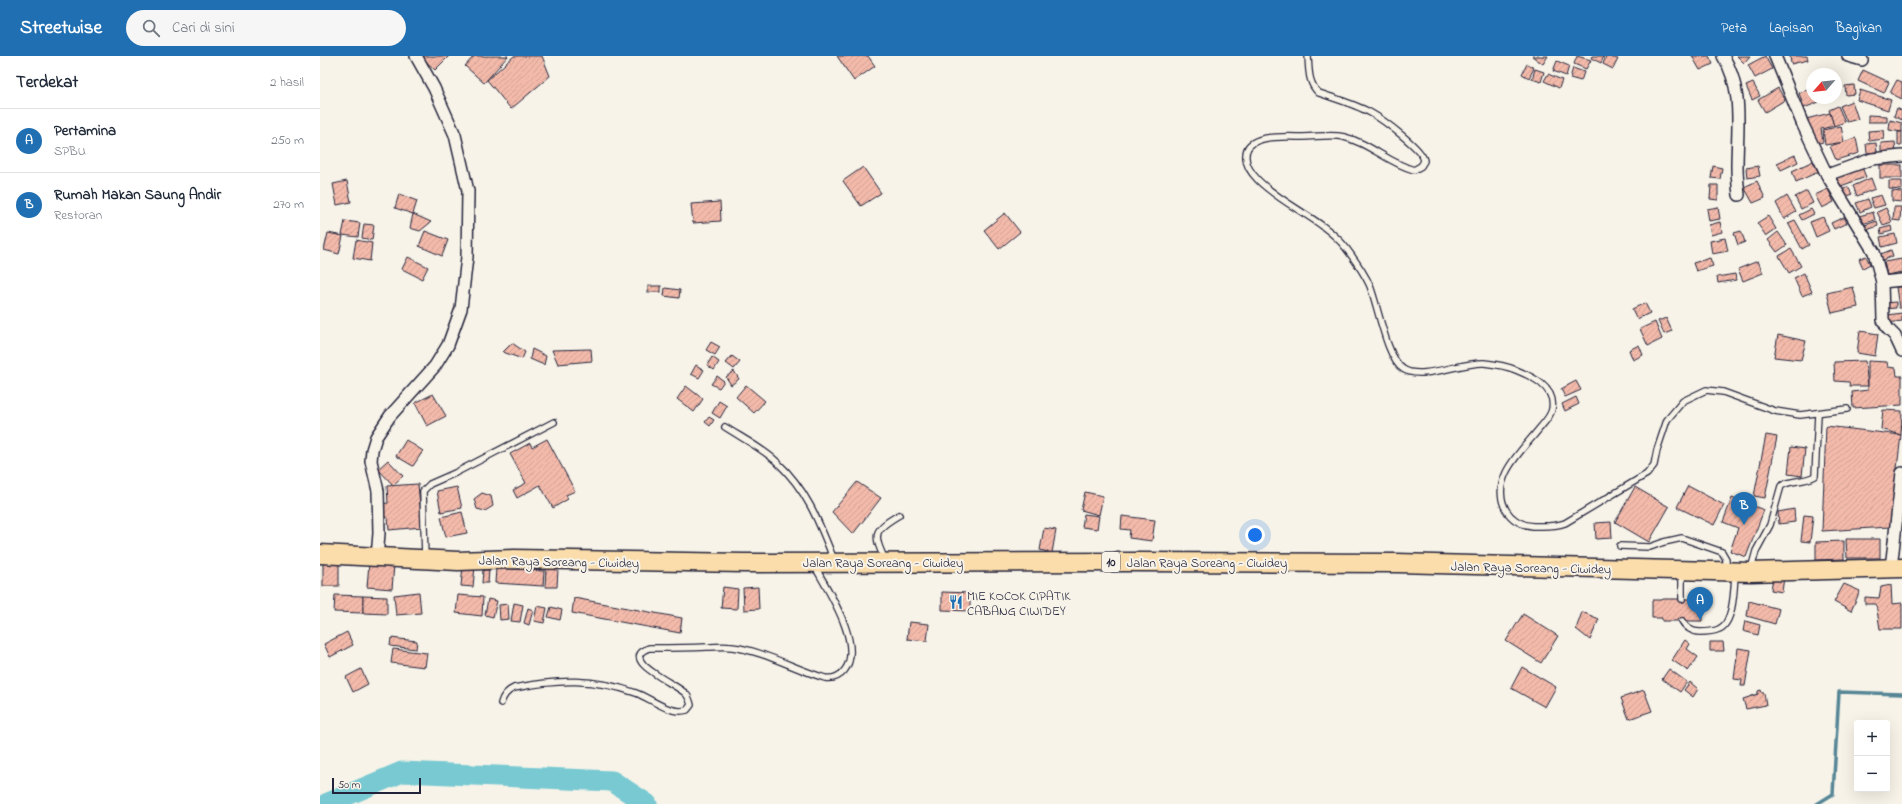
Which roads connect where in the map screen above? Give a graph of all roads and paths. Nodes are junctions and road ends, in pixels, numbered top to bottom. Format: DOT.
graph roads {
  1 [pos="416,56"];
  2 [pos="1308,56"];
  3 [pos="1723,56"];
  4 [pos="1775,56"];
  5 [pos="1848,56"];
  6 [pos="1862,60"];
  7 [pos="1902,156"];
  8 [pos="1827,175"];
  9 [pos="1739,195"];
  10 [pos="1902,280"];
  11 [pos="1882,282"];
  12 [pos="1902,351"];
  13 [pos="1847,409"];
  14 [pos="1818,414"];
  15 [pos="554,422"];
  16 [pos="725,427"];
  17 [pos="1902,473"];
  18 [pos="899,515"];
  19 [pos="1620,546"];
  20 [pos="320,554"];
  21 [pos="377,558"];
  22 [pos="425,560"];
  23 [pos="811,562"];
  24 [pos="835,562"];
  25 [pos="886,562"];
  26 [pos="1897,568"];
  27 [pos="1682,569"];
  28 [pos="1737,571"];
  29 [pos="1682,599"];
  30 [pos="1682,621"];
  31 [pos="501,703"];
  1 -- 21 [label="street"];
  2 -- 14 [label="lane"];
  3 -- 9 [label="street"];
  4 -- 8 [label="street"];
  5 -- 6 [label="street"];
  7 -- 8 [label="street"];
  8 -- 11 [label="street"];
  10 -- 11 [label="street"];
  11 -- 12 [label="street"];
  13 -- 14 [label="lane"];
  14 -- 28 [label="lane"];
  15 -- 22 [label="lane"];
  16 -- 24 [label="lane"];
  17 -- 26 [label="street"];
  18 -- 25 [label="lane"];
  19 -- 28 [label="lane"];
  20 -- 21 [label="highway, Jalan Raya Soreang - Ciwidey / 10"];
  21 -- 22 [label="highway, Jalan Raya Soreang - Ciwidey / 10"];
  22 -- 23 [label="highway, Jalan Raya Soreang - Ciwidey / 10"];
  23 -- 24 [label="highway, Jalan Raya Soreang - Ciwidey / 10"];
  23 -- 31 [label="lane"];
  24 -- 25 [label="highway, Jalan Raya Soreang - Ciwidey / 10"];
  25 -- 27 [label="highway, Jalan Raya Soreang - Ciwidey / 10"];
  26 -- 28 [label="highway, Jalan Raya Soreang - Ciwidey / 10"];
  27 -- 28 [label="highway, Jalan Raya Soreang - Ciwidey / 10"];
  27 -- 29 [label="lane"];
  28 -- 30 [label="lane"];
}
